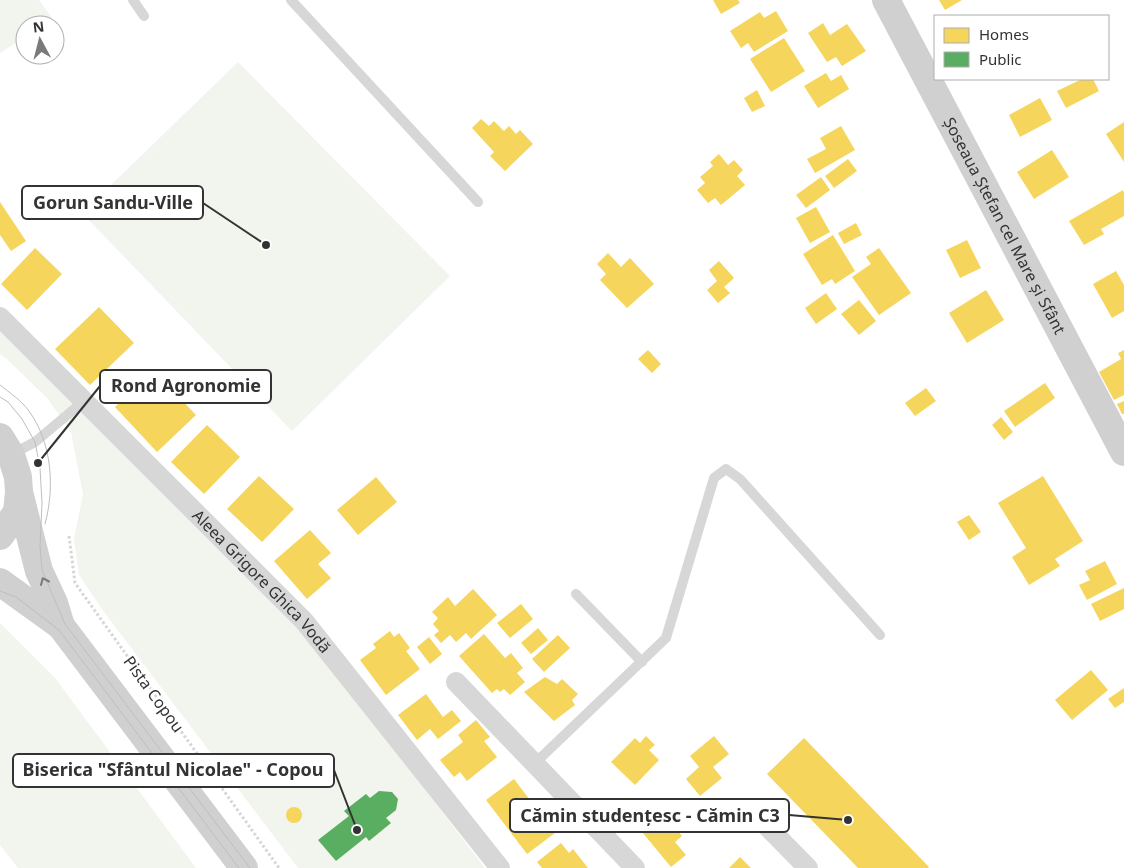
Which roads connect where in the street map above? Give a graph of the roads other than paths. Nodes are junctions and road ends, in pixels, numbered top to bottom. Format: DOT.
graph roads {
  1 [pos="133,0"];
  2 [pos="291,0"];
  3 [pos="886,0"];
  4 [pos="144,16"];
  5 [pos="478,202"];
  6 [pos="0,317"];
  7 [pos="85,400"];
  8 [pos="6,446"];
  9 [pos="1124,452"];
  10 [pos="19,492"];
  11 [pos="0,536"];
  12 [pos="0,582"];
  13 [pos="576,594"];
  14 [pos="61,626"];
  15 [pos="880,635"];
  16 [pos="642,662"];
  17 [pos="456,682"];
  18 [pos="534,764"];
  19 [pos="753,812"];
  20 [pos="244,868"];
  21 [pos="500,868"];
  22 [pos="635,868"];
  23 [pos="808,868"];
  1 -- 4 [label="lane"];
  2 -- 5 [label="lane"];
  3 -- 9 [label="main road, Șoseaua Ștefan cel Mare și Sfânt"];
  6 -- 7 [label="street, Aleea Grigore Ghica Vodă"];
  7 -- 8 [label="lane"];
  7 -- 21 [label="street, Aleea Grigore Ghica Vodă"];
  8 -- 10 [label="main road"];
  10 -- 11 [label="main road"];
  14 -- 10 [label="main road, one-way"];
  12 -- 14 [label="main road"];
  13 -- 16 [label="lane"];
  14 -- 20 [label="main road"];
  15 -- 16 [label="lane"];
  16 -- 18 [label="lane"];
  17 -- 18 [label="street"];
  18 -- 22 [label="street"];
  19 -- 23 [label="street"];
}
